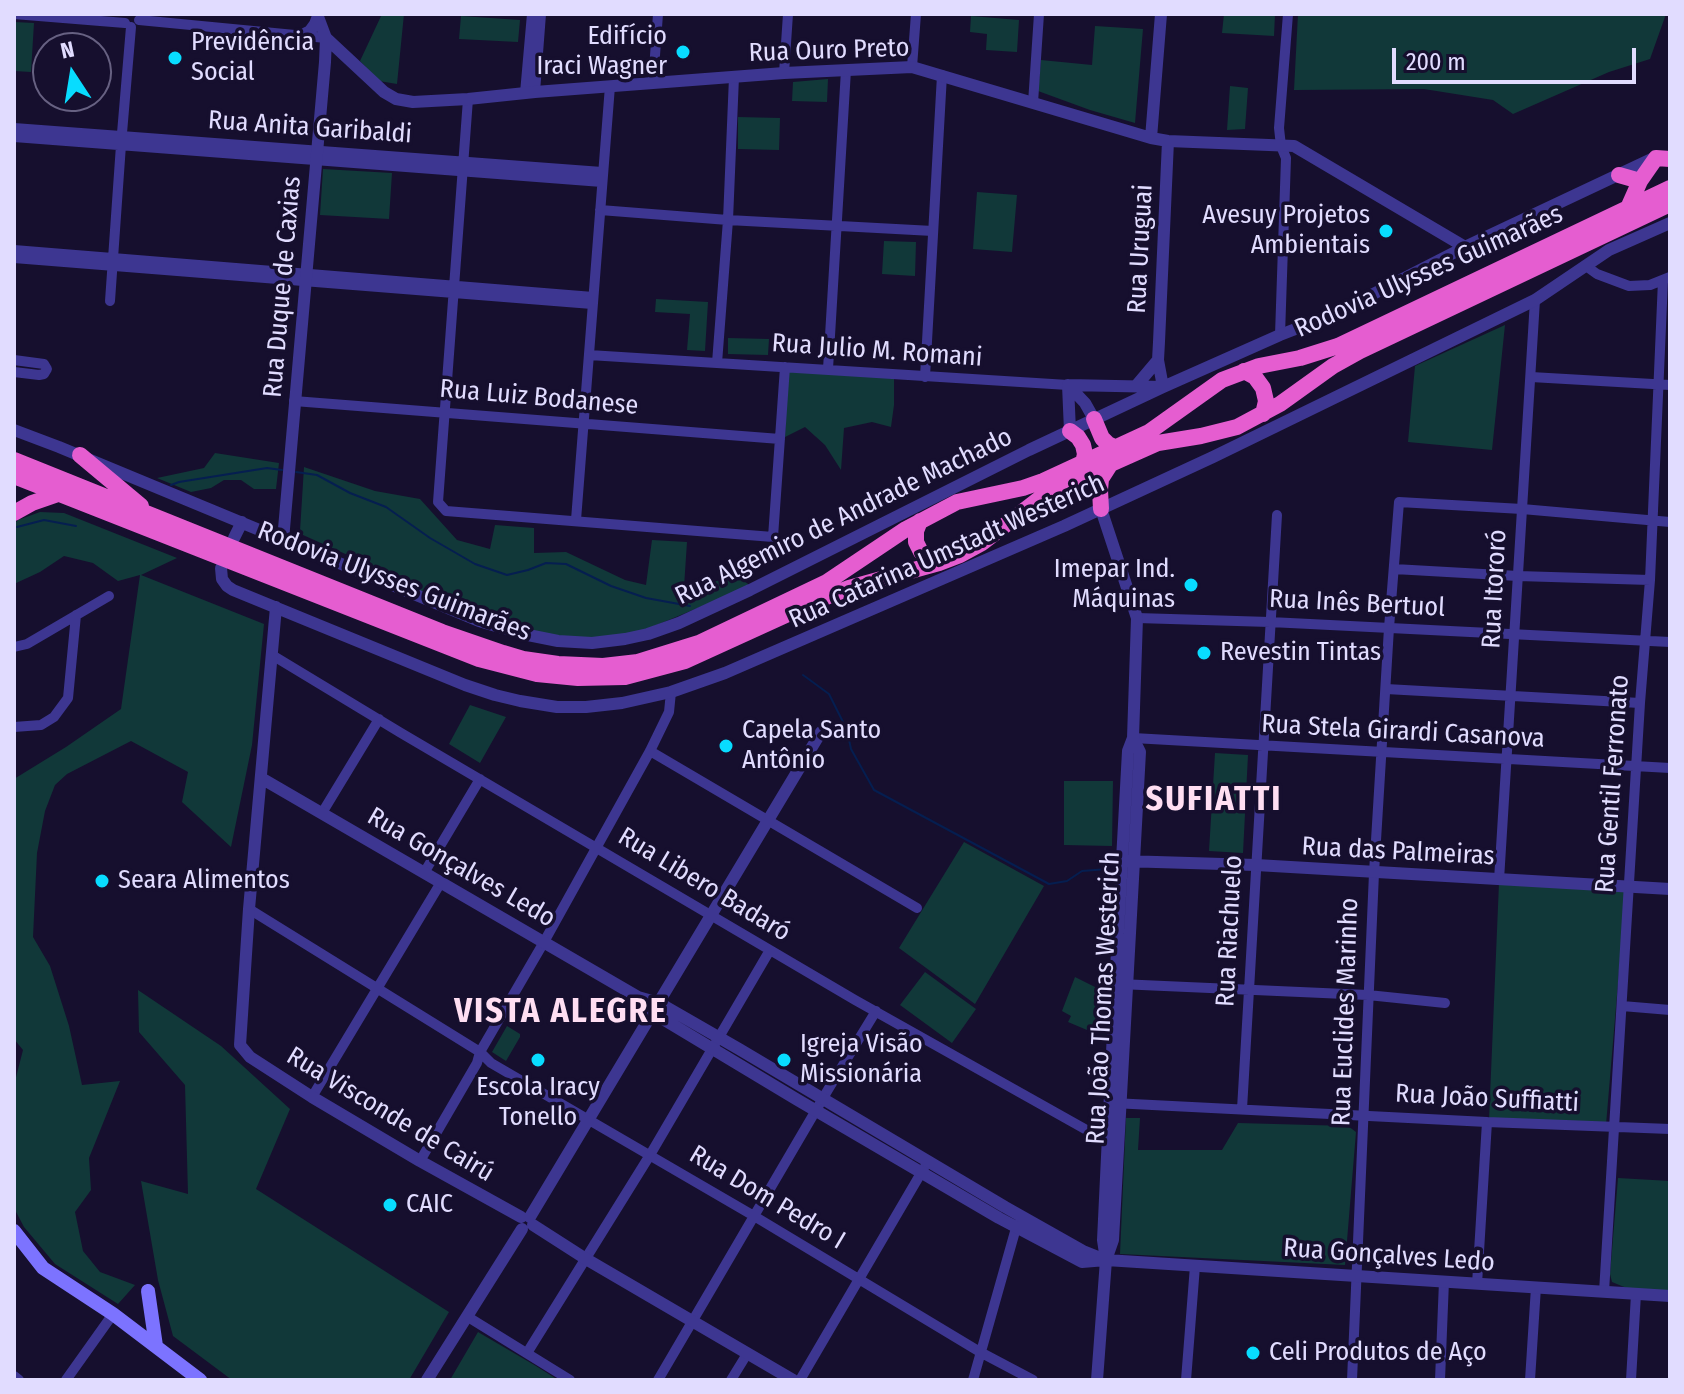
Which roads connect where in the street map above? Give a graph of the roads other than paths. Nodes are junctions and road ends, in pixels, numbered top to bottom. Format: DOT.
graph roads {
  1 [pos="14,14"];
  2 [pos="21,14"];
  3 [pos="532,14"];
  4 [pos="541,14"];
  5 [pos="658,14"];
  6 [pos="788,14"];
  7 [pos="916,14"];
  8 [pos="1039,14"];
  9 [pos="1161,14"];
  10 [pos="1288,14"];
  11 [pos="318,15"];
  12 [pos="85,17"];
  13 [pos="132,19"];
  14 [pos="536,27"];
  15 [pos="302,35"];
  16 [pos="326,38"];
  17 [pos="345,56"];
  18 [pos="325,62"];
  19 [pos="912,67"];
  20 [pos="846,70"];
  21 [pos="784,73"];
  22 [pos="942,75"];
  23 [pos="734,77"];
  24 [pos="653,83"];
  25 [pos="610,86"];
  26 [pos="530,92"];
  27 [pos="468,99"];
  28 [pos="1033,103"];
  29 [pos="14,128"];
  30 [pos="31,134"];
  31 [pos="14,137"];
  32 [pos="1151,138"];
  33 [pos="121,141"];
  34 [pos="1168,141"];
  35 [pos="1281,146"];
  36 [pos="316,155"];
  37 [pos="1665,156"];
  38 [pos="462,167"];
  39 [pos="1619,175"];
  40 [pos="602,177"];
  41 [pos="1640,181"];
  42 [pos="1670,188"];
  43 [pos="1670,204"];
  44 [pos="1628,208"];
  45 [pos="600,210"];
  46 [pos="728,220"];
  47 [pos="1670,223"];
  48 [pos="836,225"];
  49 [pos="933,231"];
  50 [pos="1465,247"];
  51 [pos="14,250"];
  52 [pos="28,256"];
  53 [pos="14,258"];
  54 [pos="112,263"];
  55 [pos="1586,266"];
  56 [pos="305,278"];
  57 [pos="1666,278"];
  58 [pos="453,289"];
  59 [pos="593,300"];
  60 [pos="1535,300"];
  61 [pos="110,301"];
  62 [pos="1280,335"];
  63 [pos="589,355"];
  64 [pos="14,360"];
  65 [pos="1158,360"];
  66 [pos="717,363"];
  67 [pos="785,367"];
  68 [pos="828,369"];
  69 [pos="1244,371"];
  70 [pos="14,372"];
  71 [pos="925,377"];
  72 [pos="1531,377"];
  73 [pos="1068,385"];
  74 [pos="1657,385"];
  75 [pos="1670,385"];
  76 [pos="1136,386"];
  77 [pos="1163,387"];
  78 [pos="294,401"];
  79 [pos="444,412"];
  80 [pos="1263,414"];
  81 [pos="1094,419"];
  82 [pos="583,424"];
  83 [pos="14,430"];
  84 [pos="1070,431"];
  85 [pos="780,439"];
  86 [pos="1117,448"];
  87 [pos="80,455"];
  88 [pos="14,460"];
  89 [pos="1083,463"];
  90 [pos="1110,465"];
  91 [pos="14,476"];
  92 [pos="1065,484"];
  93 [pos="58,494"];
  94 [pos="1101,509"];
  95 [pos="1522,509"];
  96 [pos="14,513"];
  97 [pos="151,515"];
  98 [pos="1277,515"];
  99 [pos="576,520"];
  100 [pos="920,521"];
  101 [pos="1653,521"];
  102 [pos="242,522"];
  103 [pos="1670,522"];
  104 [pos="234,538"];
  105 [pos="283,540"];
  106 [pos="939,563"];
  107 [pos="221,568"];
  108 [pos="1394,569"];
  109 [pos="1518,576"];
  110 [pos="1650,580"];
  111 [pos="109,596"];
  112 [pos="276,607"];
  113 [pos="76,615"];
  114 [pos="1137,618"];
  115 [pos="1270,622"];
  116 [pos="1389,628"];
  117 [pos="1514,634"];
  118 [pos="1645,641"];
  119 [pos="1670,642"];
  120 [pos="14,647"];
  121 [pos="272,655"];
  122 [pos="1386,689"];
  123 [pos="671,692"];
  124 [pos="1511,696"];
  125 [pos="1640,703"];
  126 [pos="379,719"];
  127 [pos="14,727"];
  128 [pos="821,732"];
  129 [pos="1133,738"];
  130 [pos="1262,746"];
  131 [pos="650,751"];
  132 [pos="1382,752"];
  133 [pos="1506,759"];
  134 [pos="1636,766"];
  135 [pos="1670,768"];
  136 [pos="261,778"];
  137 [pos="480,779"];
  138 [pos="322,813"];
  139 [pos="768,820"];
  140 [pos="596,846"];
  141 [pos="1128,861"];
  142 [pos="1256,865"];
  143 [pos="424,873"];
  144 [pos="1374,873"];
  145 [pos="1499,880"];
  146 [pos="440,884"];
  147 [pos="1628,887"];
  148 [pos="1670,889"];
  149 [pos="917,908"];
  150 [pos="249,909"];
  151 [pos="711,916"];
  152 [pos="544,942"];
  153 [pos="770,950"];
  154 [pos="1121,984"];
  155 [pos="376,989"];
  156 [pos="1249,989"];
  157 [pos="1368,995"];
  158 [pos="1445,1003"];
  159 [pos="1622,1006"];
  160 [pos="656,1008"];
  161 [pos="1670,1010"];
  162 [pos="876,1011"];
  163 [pos="715,1043"];
  164 [pos="480,1052"];
  165 [pos="312,1097"];
  166 [pos="1116,1103"];
  167 [pos="819,1104"];
  168 [pos="1242,1109"];
  169 [pos="1364,1116"];
  170 [pos="589,1119"];
  171 [pos="1487,1122"];
  172 [pos="1614,1127"];
  173 [pos="1670,1129"];
  174 [pos="1113,1142"];
  175 [pos="650,1155"];
  176 [pos="420,1161"];
  177 [pos="924,1168"];
  178 [pos="754,1216"];
  179 [pos="526,1222"];
  180 [pos="1020,1222"];
  181 [pos="14,1231"];
  182 [pos="586,1259"];
  183 [pos="1106,1260"];
  184 [pos="1195,1266"];
  185 [pos="1357,1276"];
  186 [pos="859,1278"];
  187 [pos="1444,1281"];
  188 [pos="1477,1284"];
  189 [pos="1536,1287"];
  190 [pos="148,1291"];
  191 [pos="1604,1292"];
  192 [pos="1636,1294"];
  193 [pos="1670,1296"];
  194 [pos="113,1314"];
  195 [pos="468,1317"];
  196 [pos="692,1322"];
  197 [pos="156,1346"];
  198 [pos="980,1352"];
  199 [pos="527,1353"];
  200 [pos="747,1354"];
  201 [pos="14,1376"];
  202 [pos="19,1380"];
  203 [pos="66,1380"];
  204 [pos="200,1380"];
  205 [pos="427,1380"];
  206 [pos="570,1380"];
  207 [pos="658,1380"];
  208 [pos="731,1380"];
  209 [pos="793,1380"];
  210 [pos="800,1380"];
  211 [pos="973,1380"];
  212 [pos="1033,1380"];
  213 [pos="1097,1380"];
  214 [pos="1186,1380"];
  215 [pos="1352,1380"];
  216 [pos="1440,1380"];
  217 [pos="1530,1380"];
  218 [pos="1631,1380"];
  1 -- 2 [label="street"];
  2 -- 12 [label="street"];
  3 -- 14 [label="street"];
  4 -- 14 [label="street"];
  5 -- 24 [label="street"];
  6 -- 21 [label="street"];
  7 -- 19 [label="street"];
  8 -- 28 [label="street"];
  9 -- 32 [label="street"];
  10 -- 35 [label="street"];
  11 -- 15 [label="street"];
  11 -- 16 [label="street"];
  12 -- 13 [label="street"];
  13 -- 15 [label="street"];
  13 -- 33 [label="street"];
  14 -- 26 [label="street"];
  15 -- 16 [label="street"];
  16 -- 17 [label="street, Rua Ouro Preto"];
  16 -- 18 [label="street, Rua Duque de Caxias"];
  17 -- 18 [label="street"];
  17 -- 27 [label="street, Rua Ouro Preto"];
  18 -- 36 [label="street, Rua Duque de Caxias"];
  19 -- 20 [label="street, Rua Ouro Preto"];
  19 -- 22 [label="street, Rua Ouro Preto"];
  20 -- 21 [label="street, Rua Ouro Preto"];
  20 -- 48 [label="street"];
  21 -- 23 [label="street, Rua Ouro Preto"];
  22 -- 28 [label="street, Rua Ouro Preto"];
  22 -- 49 [label="street"];
  23 -- 24 [label="street, Rua Ouro Preto"];
  23 -- 46 [label="street"];
  24 -- 25 [label="street, Rua Ouro Preto"];
  25 -- 26 [label="street, Rua Ouro Preto"];
  25 -- 40 [label="street"];
  26 -- 27 [label="street, Rua Ouro Preto"];
  27 -- 38 [label="street"];
  28 -- 32 [label="street, Rua Ouro Preto"];
  29 -- 30 [label="street, Rua Anita Garibaldi"];
  30 -- 31 [label="street, Rua Anita Garibaldi"];
  30 -- 33 [label="street, Rua Anita Garibaldi"];
  32 -- 34 [label="street, Rua Ouro Preto"];
  33 -- 36 [label="street, Rua Anita Garibaldi"];
  33 -- 54 [label="street"];
  34 -- 35 [label="street, Rua Ouro Preto"];
  34 -- 65 [label="street, Rua Uruguai"];
  35 -- 50 [label="street, Rua Ouro Preto"];
  35 -- 62 [label="street"];
  36 -- 38 [label="street, Rua Anita Garibaldi"];
  36 -- 56 [label="street, Rua Duque de Caxias"];
  37 -- 39 [label="street, Rua Algemiro de Andrade Machado"];
  37 -- 41 [label="highway"];
  38 -- 40 [label="street, Rua Anita Garibaldi"];
  38 -- 58 [label="street"];
  39 -- 41 [label="highway"];
  39 -- 50 [label="street, Rua Algemiro de Andrade Machado"];
  40 -- 45 [label="street"];
  41 -- 44 [label="highway"];
  42 -- 44 [label="highway, Rodovia Ulysses Guimarães"];
  43 -- 80 [label="highway, Rodovia Ulysses Guimarães"];
  44 -- 69 [label="highway, Rodovia Ulysses Guimarães"];
  45 -- 46 [label="street"];
  45 -- 59 [label="street"];
  46 -- 48 [label="street"];
  46 -- 66 [label="street"];
  47 -- 55 [label="street, Rua Catarina Umstadt Westerich"];
  48 -- 49 [label="street"];
  48 -- 68 [label="street"];
  49 -- 71 [label="street"];
  50 -- 62 [label="street, Rua Algemiro de Andrade Machado"];
  51 -- 52 [label="street"];
  52 -- 53 [label="street"];
  52 -- 54 [label="street"];
  54 -- 56 [label="street"];
  54 -- 61 [label="street"];
  55 -- 57 [label="street"];
  55 -- 60 [label="street, Rua Catarina Umstadt Westerich"];
  56 -- 58 [label="street"];
  56 -- 78 [label="street, Rua Duque de Caxias"];
  57 -- 74 [label="street, Rua Gentil Ferronato"];
  58 -- 59 [label="street"];
  58 -- 79 [label="street"];
  59 -- 63 [label="street"];
  60 -- 72 [label="street, Rua Itororó"];
  60 -- 94 [label="street, Rua Catarina Umstadt Westerich"];
  62 -- 77 [label="street, Rua Algemiro de Andrade Machado"];
  63 -- 66 [label="street, Rua Julio M. Romani"];
  63 -- 82 [label="street"];
  64 -- 70 [label="street"];
  65 -- 76 [label="street"];
  65 -- 77 [label="street, Rua Uruguai"];
  66 -- 67 [label="street, Rua Julio M. Romani"];
  67 -- 68 [label="street, Rua Julio M. Romani"];
  67 -- 85 [label="street"];
  68 -- 71 [label="street, Rua Julio M. Romani"];
  69 -- 80 [label="highway"];
  69 -- 86 [label="highway, Rodovia Ulysses Guimarães"];
  71 -- 73 [label="street, Rua Julio M. Romani"];
  72 -- 74 [label="street"];
  72 -- 95 [label="street, Rua Itororó"];
  73 -- 76 [label="street, Rua Julio M. Romani"];
  73 -- 81 [label="street"];
  73 -- 84 [label="street"];
  74 -- 75 [label="street"];
  74 -- 101 [label="street, Rua Gentil Ferronato"];
  76 -- 77 [label="street, Rua Julio M. Romani"];
  77 -- 81 [label="street, Rua Algemiro de Andrade Machado"];
  78 -- 79 [label="street, Rua Luiz Bodanese"];
  78 -- 105 [label="street, Rua Duque de Caxias"];
  79 -- 82 [label="street, Rua Luiz Bodanese"];
  79 -- 99 [label="street"];
  80 -- 90 [label="highway, Rodovia Ulysses Guimarães"];
  81 -- 84 [label="street, Rua Algemiro de Andrade Machado"];
  81 -- 86 [label="highway"];
  82 -- 85 [label="street, Rua Luiz Bodanese"];
  82 -- 99 [label="street"];
  83 -- 87 [label="street, Rua Algemiro de Andrade Machado"];
  84 -- 89 [label="highway"];
  84 -- 105 [label="street, Rua Algemiro de Andrade Machado"];
  85 -- 99 [label="street"];
  86 -- 89 [label="highway, Rodovia Ulysses Guimarães"];
  87 -- 97 [label="highway"];
  87 -- 102 [label="street, Rua Algemiro de Andrade Machado"];
  88 -- 97 [label="highway, Rodovia Ulysses Guimarães"];
  89 -- 100 [label="highway, Rodovia Ulysses Guimarães"];
  90 -- 92 [label="highway, Rodovia Ulysses Guimarães"];
  90 -- 94 [label="highway"];
  91 -- 93 [label="highway, Rodovia Ulysses Guimarães"];
  92 -- 94 [label="highway"];
  92 -- 106 [label="highway, Rodovia Ulysses Guimarães"];
  93 -- 96 [label="highway"];
  93 -- 106 [label="highway, Rodovia Ulysses Guimarães"];
  94 -- 114 [label="street, Rua João Thomas Westerich"];
  94 -- 123 [label="street, Rua Catarina Umstadt Westerich"];
  95 -- 101 [label="street"];
  95 -- 108 [label="street, Rua Euclides Marinho"];
  95 -- 109 [label="street, Rua Itororó"];
  97 -- 100 [label="highway, Rodovia Ulysses Guimarães"];
  98 -- 115 [label="street, Rua Riachuelo"];
  100 -- 106 [label="highway"];
  101 -- 103 [label="street"];
  101 -- 110 [label="street, Rua Gentil Ferronato"];
  102 -- 104 [label="street"];
  102 -- 105 [label="street, Rua Algemiro de Andrade Machado"];
  107 -- 112 [label="street, Rua Catarina Umstadt Westerich"];
  108 -- 109 [label="street"];
  108 -- 116 [label="street, Rua Euclides Marinho"];
  109 -- 110 [label="street"];
  109 -- 117 [label="street, Rua Itororó"];
  110 -- 118 [label="street, Rua Gentil Ferronato"];
  111 -- 113 [label="street"];
  112 -- 121 [label="street"];
  112 -- 123 [label="street, Rua Catarina Umstadt Westerich"];
  113 -- 120 [label="street"];
  113 -- 127 [label="street"];
  114 -- 115 [label="street, Rua Inês Bertuol"];
  114 -- 129 [label="street, Rua João Thomas Westerich"];
  115 -- 116 [label="street, Rua Inês Bertuol"];
  115 -- 130 [label="street, Rua Riachuelo"];
  116 -- 117 [label="street, Rua Inês Bertuol"];
  116 -- 122 [label="street, Rua Euclides Marinho"];
  117 -- 118 [label="street, Rua Inês Bertuol"];
  117 -- 124 [label="street, Rua Itororó"];
  118 -- 119 [label="street, Rua Inês Bertuol"];
  118 -- 125 [label="street, Rua Gentil Ferronato"];
  121 -- 126 [label="street, Rua Libero Badaró"];
  121 -- 136 [label="street"];
  122 -- 124 [label="street"];
  122 -- 132 [label="street, Rua Euclides Marinho"];
  123 -- 131 [label="street"];
  124 -- 125 [label="street"];
  124 -- 133 [label="street, Rua Itororó"];
  125 -- 134 [label="street, Rua Gentil Ferronato"];
  126 -- 137 [label="street, Rua Libero Badaró"];
  126 -- 138 [label="street"];
  128 -- 139 [label="street"];
  129 -- 130 [label="street, Rua Stela Girardi Casanova"];
  129 -- 141 [label="street, Rua João Thomas Westerich"];
  130 -- 132 [label="street, Rua Stela Girardi Casanova"];
  130 -- 142 [label="street, Rua Riachuelo"];
  131 -- 139 [label="street"];
  131 -- 140 [label="street"];
  132 -- 133 [label="street, Rua Stela Girardi Casanova"];
  132 -- 144 [label="street, Rua Euclides Marinho"];
  133 -- 134 [label="street, Rua Stela Girardi Casanova"];
  133 -- 145 [label="street, Rua Itororó"];
  134 -- 135 [label="street, Rua Stela Girardi Casanova"];
  134 -- 147 [label="street, Rua Gentil Ferronato"];
  136 -- 138 [label="street, Rua Gonçalves Ledo"];
  136 -- 150 [label="street"];
  137 -- 140 [label="street, Rua Libero Badaró"];
  137 -- 143 [label="street"];
  138 -- 143 [label="street, Rua Gonçalves Ledo"];
  139 -- 149 [label="street"];
  139 -- 151 [label="street"];
  140 -- 151 [label="street, Rua Libero Badaró"];
  140 -- 152 [label="street"];
  141 -- 142 [label="street, Rua das Palmeiras"];
  141 -- 154 [label="street, Rua João Thomas Westerich"];
  142 -- 144 [label="street, Rua das Palmeiras"];
  142 -- 156 [label="street, Rua Riachuelo"];
  143 -- 146 [label="street, Rua Gonçalves Ledo"];
  144 -- 145 [label="street, Rua das Palmeiras"];
  144 -- 157 [label="street, Rua Euclides Marinho"];
  145 -- 147 [label="street, Rua das Palmeiras"];
  146 -- 152 [label="street, Rua Gonçalves Ledo"];
  146 -- 155 [label="street"];
  147 -- 148 [label="street, Rua das Palmeiras"];
  147 -- 159 [label="street, Rua Gentil Ferronato"];
  150 -- 155 [label="street, Rua Dom Pedro I"];
  150 -- 165 [label="street, Rua Visconde de Cairú"];
  151 -- 153 [label="street, Rua Libero Badaró"];
  151 -- 160 [label="street"];
  152 -- 160 [label="street, Rua Gonçalves Ledo"];
  152 -- 164 [label="street"];
  153 -- 162 [label="street, Rua Libero Badaró"];
  153 -- 163 [label="street"];
  154 -- 156 [label="street"];
  154 -- 166 [label="street, Rua João Thomas Westerich"];
  155 -- 164 [label="street, Rua Dom Pedro I"];
  155 -- 165 [label="street"];
  156 -- 157 [label="street"];
  156 -- 168 [label="street, Rua Riachuelo"];
  157 -- 158 [label="street"];
  157 -- 169 [label="street, Rua Euclides Marinho"];
  159 -- 161 [label="street"];
  159 -- 172 [label="street, Rua Gentil Ferronato"];
  160 -- 163 [label="street, Rua Gonçalves Ledo"];
  160 -- 170 [label="street"];
  162 -- 167 [label="street"];
  162 -- 174 [label="street, Rua Libero Badaró"];
  163 -- 167 [label="street, Rua Gonçalves Ledo"];
  163 -- 175 [label="street"];
  164 -- 170 [label="street, Rua Dom Pedro I"];
  164 -- 176 [label="street"];
  165 -- 176 [label="street, Rua Visconde de Cairú"];
  166 -- 168 [label="street, Rua João Suffiatti"];
  166 -- 174 [label="street, Rua João Thomas Westerich"];
  167 -- 177 [label="street, Rua Gonçalves Ledo"];
  167 -- 178 [label="street"];
  168 -- 169 [label="street, Rua João Suffiatti"];
  169 -- 171 [label="street, Rua João Suffiatti"];
  169 -- 185 [label="street, Rua Euclides Marinho"];
  170 -- 175 [label="street, Rua Dom Pedro I"];
  170 -- 179 [label="street"];
  171 -- 172 [label="street, Rua João Suffiatti"];
  171 -- 188 [label="street"];
  172 -- 173 [label="street, Rua João Suffiatti"];
  172 -- 191 [label="street, Rua Gentil Ferronato"];
  174 -- 183 [label="street, Rua João Thomas Westerich"];
  175 -- 178 [label="street, Rua Dom Pedro I"];
  175 -- 182 [label="street"];
  176 -- 179 [label="street, Rua Visconde de Cairú"];
  177 -- 180 [label="street, Rua Gonçalves Ledo"];
  177 -- 186 [label="street"];
  178 -- 186 [label="street, Rua Dom Pedro I"];
  178 -- 196 [label="street"];
  179 -- 182 [label="street, Rua Visconde de Cairú"];
  179 -- 195 [label="street"];
  180 -- 183 [label="street, Rua Gonçalves Ledo"];
  180 -- 198 [label="street"];
  181 -- 194 [label="main road"];
  182 -- 196 [label="street, Rua Visconde de Cairú"];
  182 -- 199 [label="street"];
  183 -- 184 [label="street, Rua Gonçalves Ledo"];
  183 -- 213 [label="street, Rua João Thomas Westerich"];
  184 -- 185 [label="street, Rua Gonçalves Ledo"];
  184 -- 214 [label="street"];
  185 -- 187 [label="street, Rua Gonçalves Ledo"];
  185 -- 215 [label="street, Rua Euclides Marinho"];
  186 -- 198 [label="street, Rua Dom Pedro I"];
  186 -- 210 [label="street"];
  187 -- 188 [label="street, Rua Gonçalves Ledo"];
  187 -- 216 [label="street"];
  188 -- 189 [label="street, Rua Gonçalves Ledo"];
  189 -- 191 [label="street, Rua Gonçalves Ledo"];
  189 -- 217 [label="street"];
  190 -- 197 [label="main road"];
  191 -- 192 [label="street, Rua Gonçalves Ledo"];
  192 -- 193 [label="street, Rua Gonçalves Ledo"];
  192 -- 218 [label="street"];
  194 -- 197 [label="main road"];
  194 -- 203 [label="street"];
  195 -- 199 [label="street"];
  195 -- 205 [label="street"];
  196 -- 200 [label="street, Rua Visconde de Cairú"];
  196 -- 207 [label="street"];
  197 -- 204 [label="main road"];
  198 -- 211 [label="street"];
  198 -- 212 [label="street, Rua Dom Pedro I"];
  199 -- 206 [label="street"];
  200 -- 208 [label="street"];
  200 -- 209 [label="street, Rua Visconde de Cairú"];
  201 -- 202 [label="street"];
}
